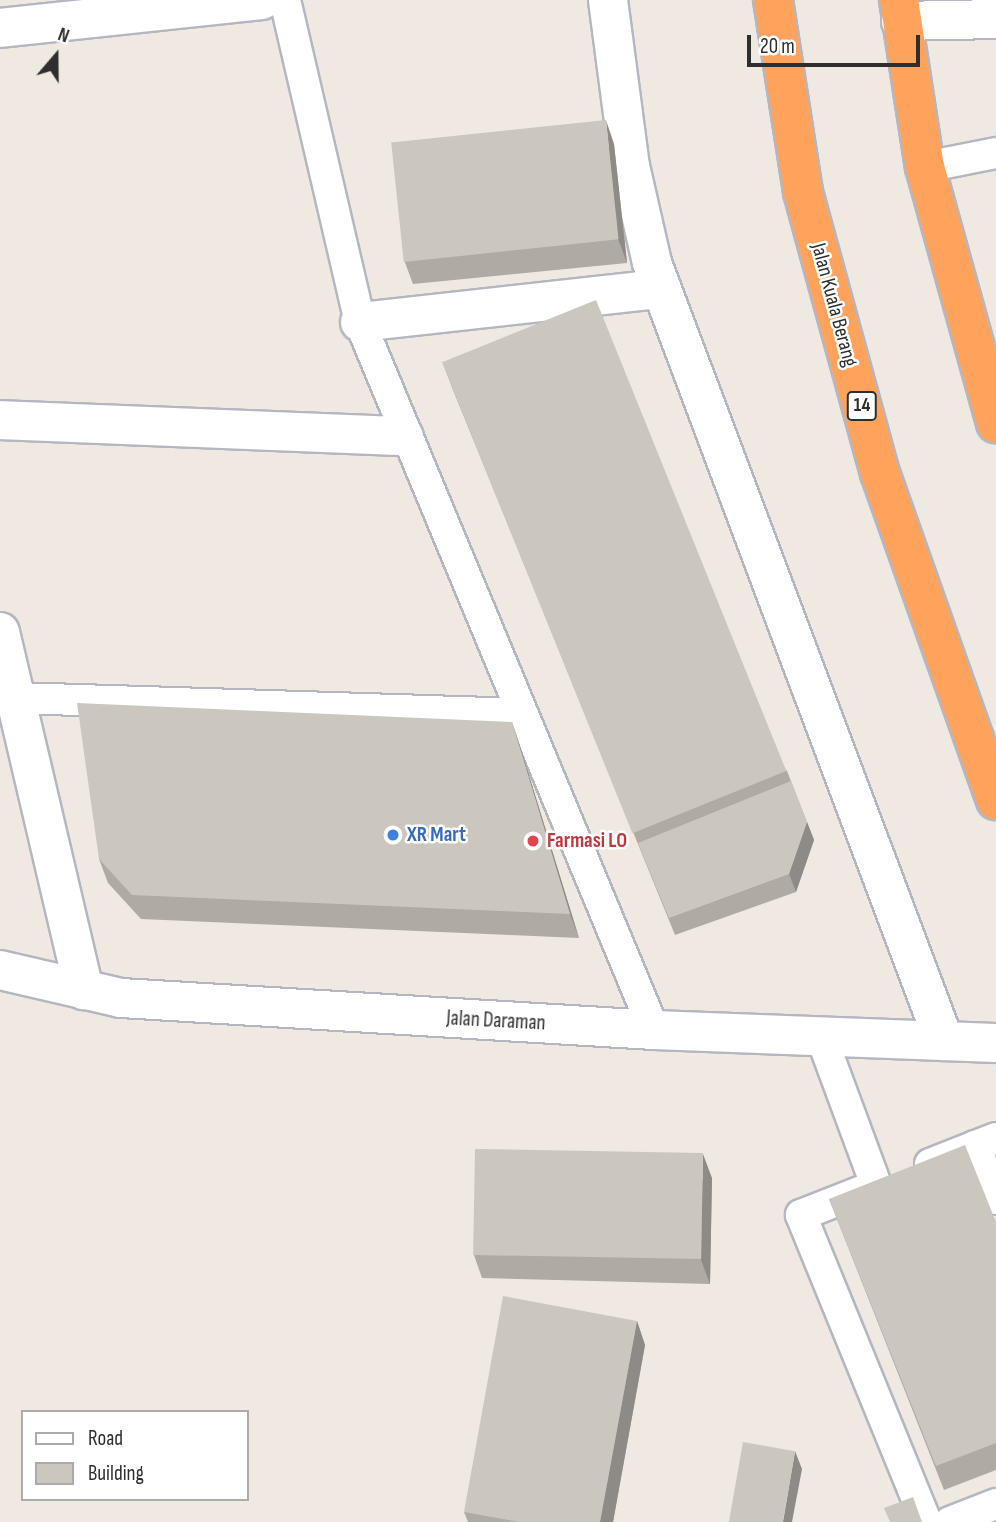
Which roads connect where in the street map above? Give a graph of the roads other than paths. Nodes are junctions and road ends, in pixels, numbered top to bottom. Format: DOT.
graph roads {
  1 [pos="262,0"];
  2 [pos="285,0"];
  3 [pos="608,0"];
  4 [pos="773,0"];
  5 [pos="900,10"];
  6 [pos="996,19"];
  7 [pos="0,28"];
  8 [pos="996,153"];
  9 [pos="925,167"];
  10 [pos="661,289"];
  11 [pos="360,322"];
  12 [pos="0,420"];
  13 [pos="996,423"];
  14 [pos="404,436"];
  15 [pos="0,632"];
  16 [pos="16,698"];
  17 [pos="522,714"];
  18 [pos="996,800"];
  19 [pos="0,970"];
  20 [pos="84,990"];
  21 [pos="654,1030"];
  22 [pos="821,1036"];
  23 [pos="944,1041"];
  24 [pos="996,1043"];
  25 [pos="986,1142"];
  26 [pos="876,1185"];
  27 [pos="996,1199"];
  28 [pos="996,1504"];
  29 [pos="926,1522"];
  30 [pos="950,1522"];
  1 -- 7 [label="street"];
  2 -- 11 [label="lane"];
  3 -- 10 [label="street"];
  4 -- 18 [label="highway, Jalan Kuala Berang / 14"];
  5 -- 6 [label="street"];
  5 -- 9 [label="highway"];
  8 -- 9 [label="lane"];
  9 -- 13 [label="highway"];
  10 -- 11 [label="street"];
  10 -- 23 [label="street"];
  11 -- 14 [label="lane"];
  12 -- 14 [label="street"];
  14 -- 17 [label="lane"];
  15 -- 16 [label="street"];
  16 -- 17 [label="lane"];
  16 -- 20 [label="street"];
  17 -- 21 [label="lane"];
  19 -- 20 [label="street, Jalan Daraman"];
  20 -- 21 [label="street, Jalan Daraman"];
  21 -- 22 [label="street, Jalan Daraman"];
  22 -- 23 [label="street, Jalan Daraman"];
  22 -- 26 [label="lane"];
  23 -- 24 [label="street, Jalan Daraman"];
  25 -- 26 [label="lane"];
  25 -- 27 [label="lane"];
  26 -- 29 [label="lane"];
  28 -- 30 [label="lane"];
}
